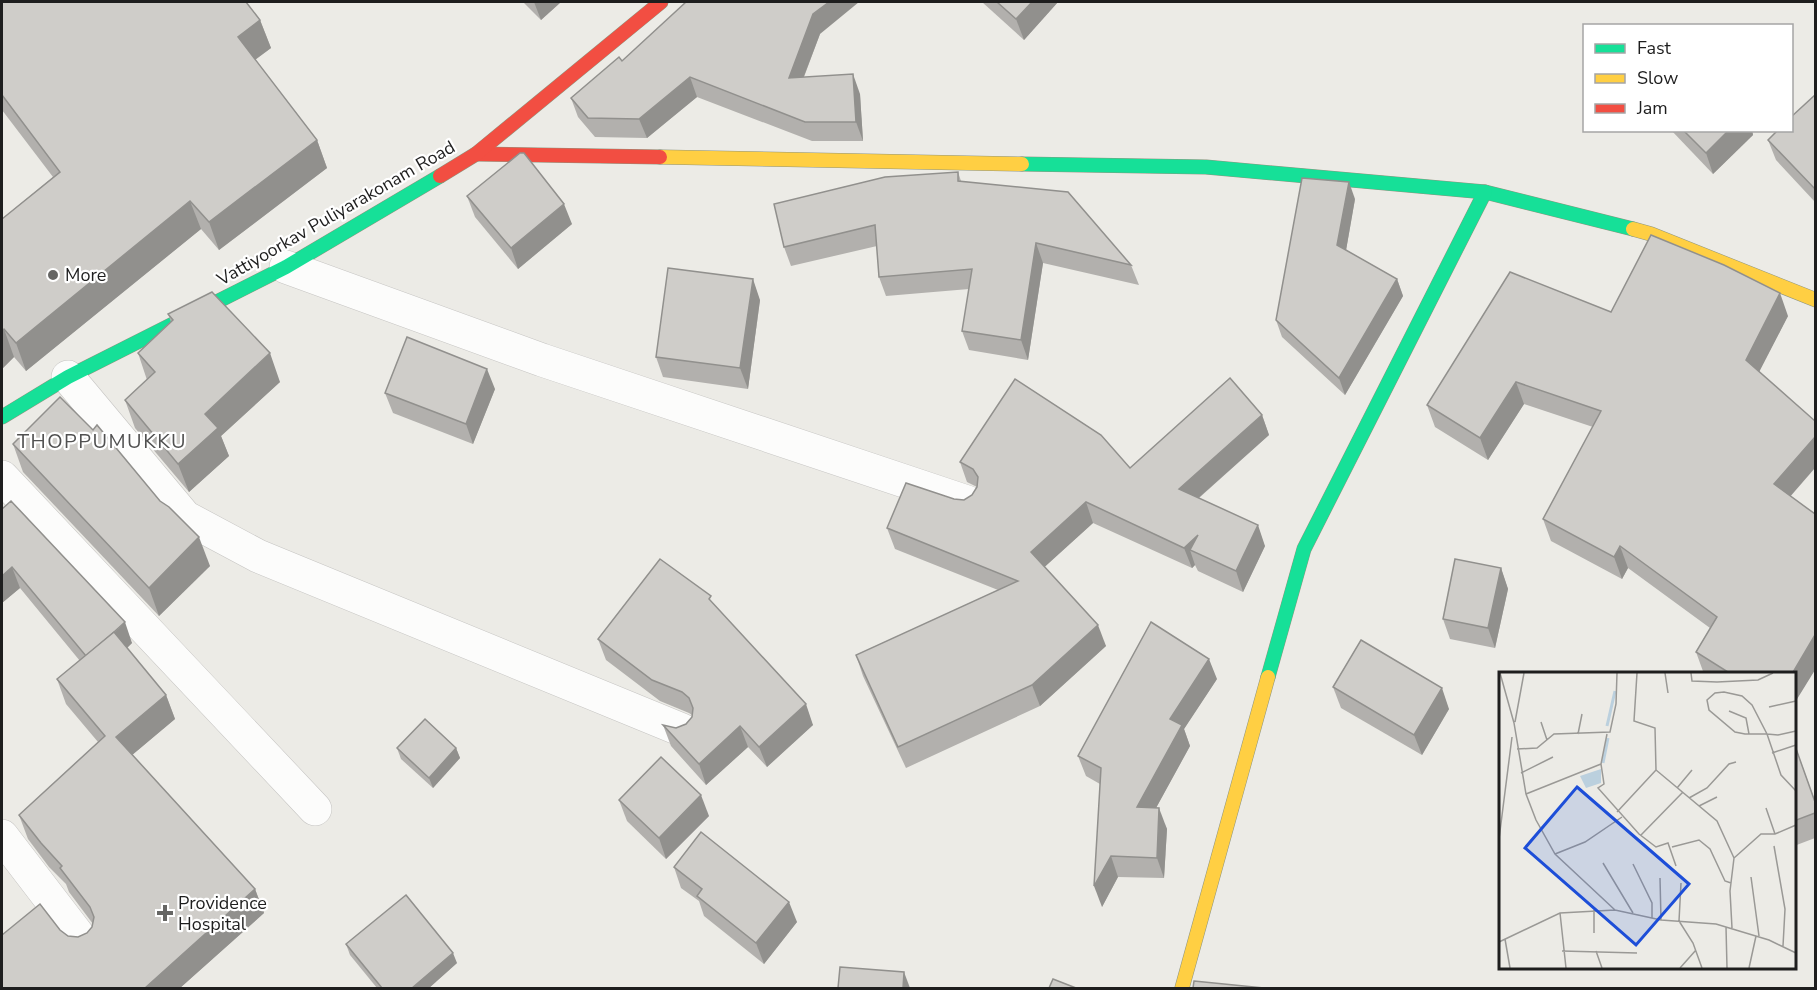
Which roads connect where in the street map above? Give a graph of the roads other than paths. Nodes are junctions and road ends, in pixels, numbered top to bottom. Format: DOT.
graph roads {
  1 [pos="661,2"];
  2 [pos="476,154"];
  3 [pos="1485,192"];
  4 [pos="286,267"];
  5 [pos="1815,300"];
  6 [pos="68,377"];
  7 [pos="2,417"];
  8 [pos="2,477"];
  9 [pos="967,502"];
  10 [pos="682,730"];
  11 [pos="315,808"];
  12 [pos="2,836"];
  13 [pos="84,943"];
  14 [pos="1182,988"];
  1 -- 2 [label="main road, Vattiyoorkav Puliyarakonam Road"];
  2 -- 3 [label="main road"];
  2 -- 4 [label="main road, Vattiyoorkav Puliyarakonam Road"];
  3 -- 5 [label="main road"];
  3 -- 14 [label="main road"];
  4 -- 6 [label="main road, Vattiyoorkav Puliyarakonam Road"];
  4 -- 9 [label="street"];
  6 -- 7 [label="main road, Vattiyoorkav Puliyarakonam Road"];
  6 -- 10 [label="street"];
  8 -- 11 [label="street"];
  12 -- 13 [label="street"];
}
